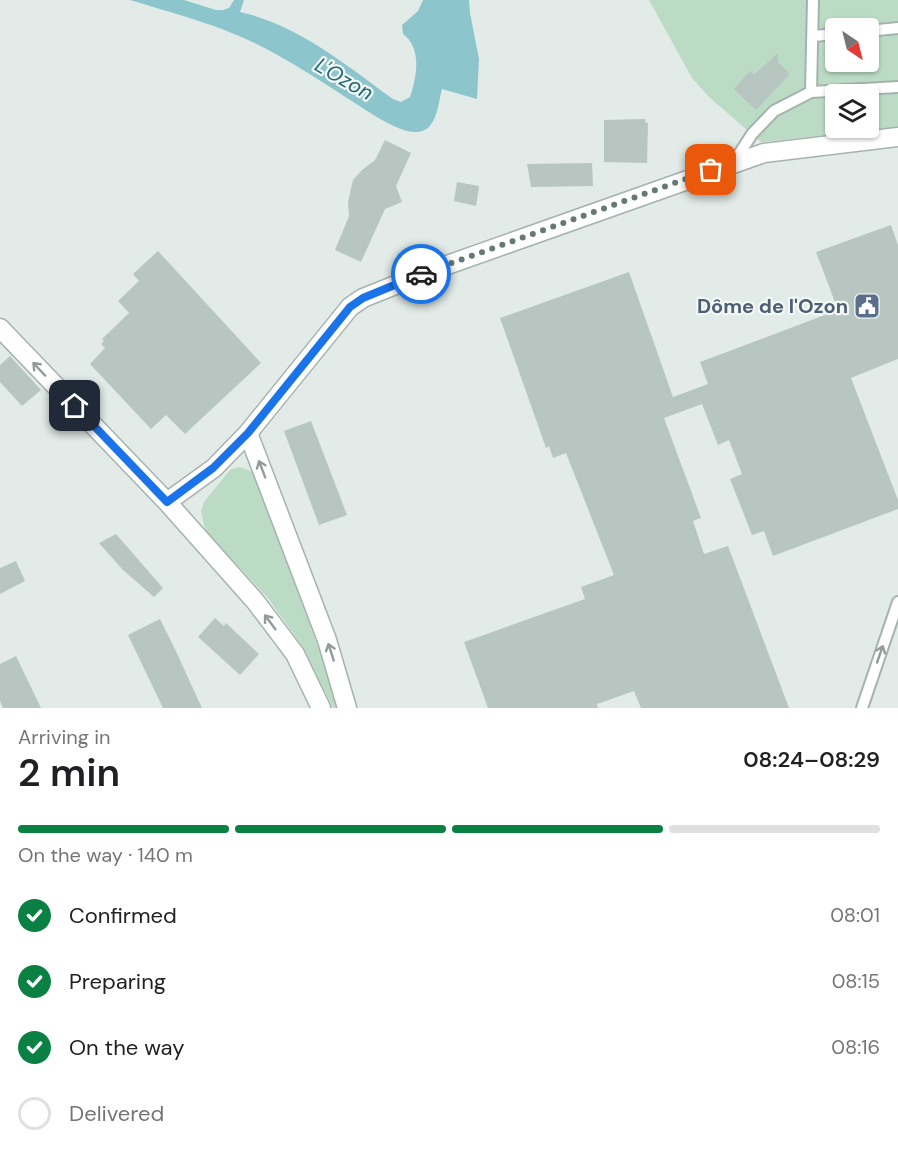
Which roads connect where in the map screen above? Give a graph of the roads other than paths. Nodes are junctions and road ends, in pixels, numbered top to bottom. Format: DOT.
graph roads {
  1 [pos="813,0"];
  2 [pos="898,28"];
  3 [pos="879,30"];
  4 [pos="825,35"];
  5 [pos="813,36"];
  6 [pos="898,87"];
  7 [pos="811,92"];
  8 [pos="898,137"];
  9 [pos="733,162"];
  10 [pos="0,328"];
  11 [pos="248,433"];
  12 [pos="167,502"];
  13 [pos="898,602"];
  14 [pos="859,707"];
  15 [pos="321,708"];
  16 [pos="346,708"];
  1 -- 5 [label="lane"];
  2 -- 3 [label="lane"];
  4 -- 5 [label="lane"];
  5 -- 7 [label="lane"];
  6 -- 7 [label="lane"];
  7 -- 9 [label="lane"];
  8 -- 9 [label="street"];
  9 -- 11 [label="street"];
  12 -- 10 [label="street, one-way"];
  11 -- 12 [label="street"];
  16 -- 11 [label="street, one-way"];
  15 -- 12 [label="street, one-way"];
  14 -- 13 [label="lane, one-way"];
}
